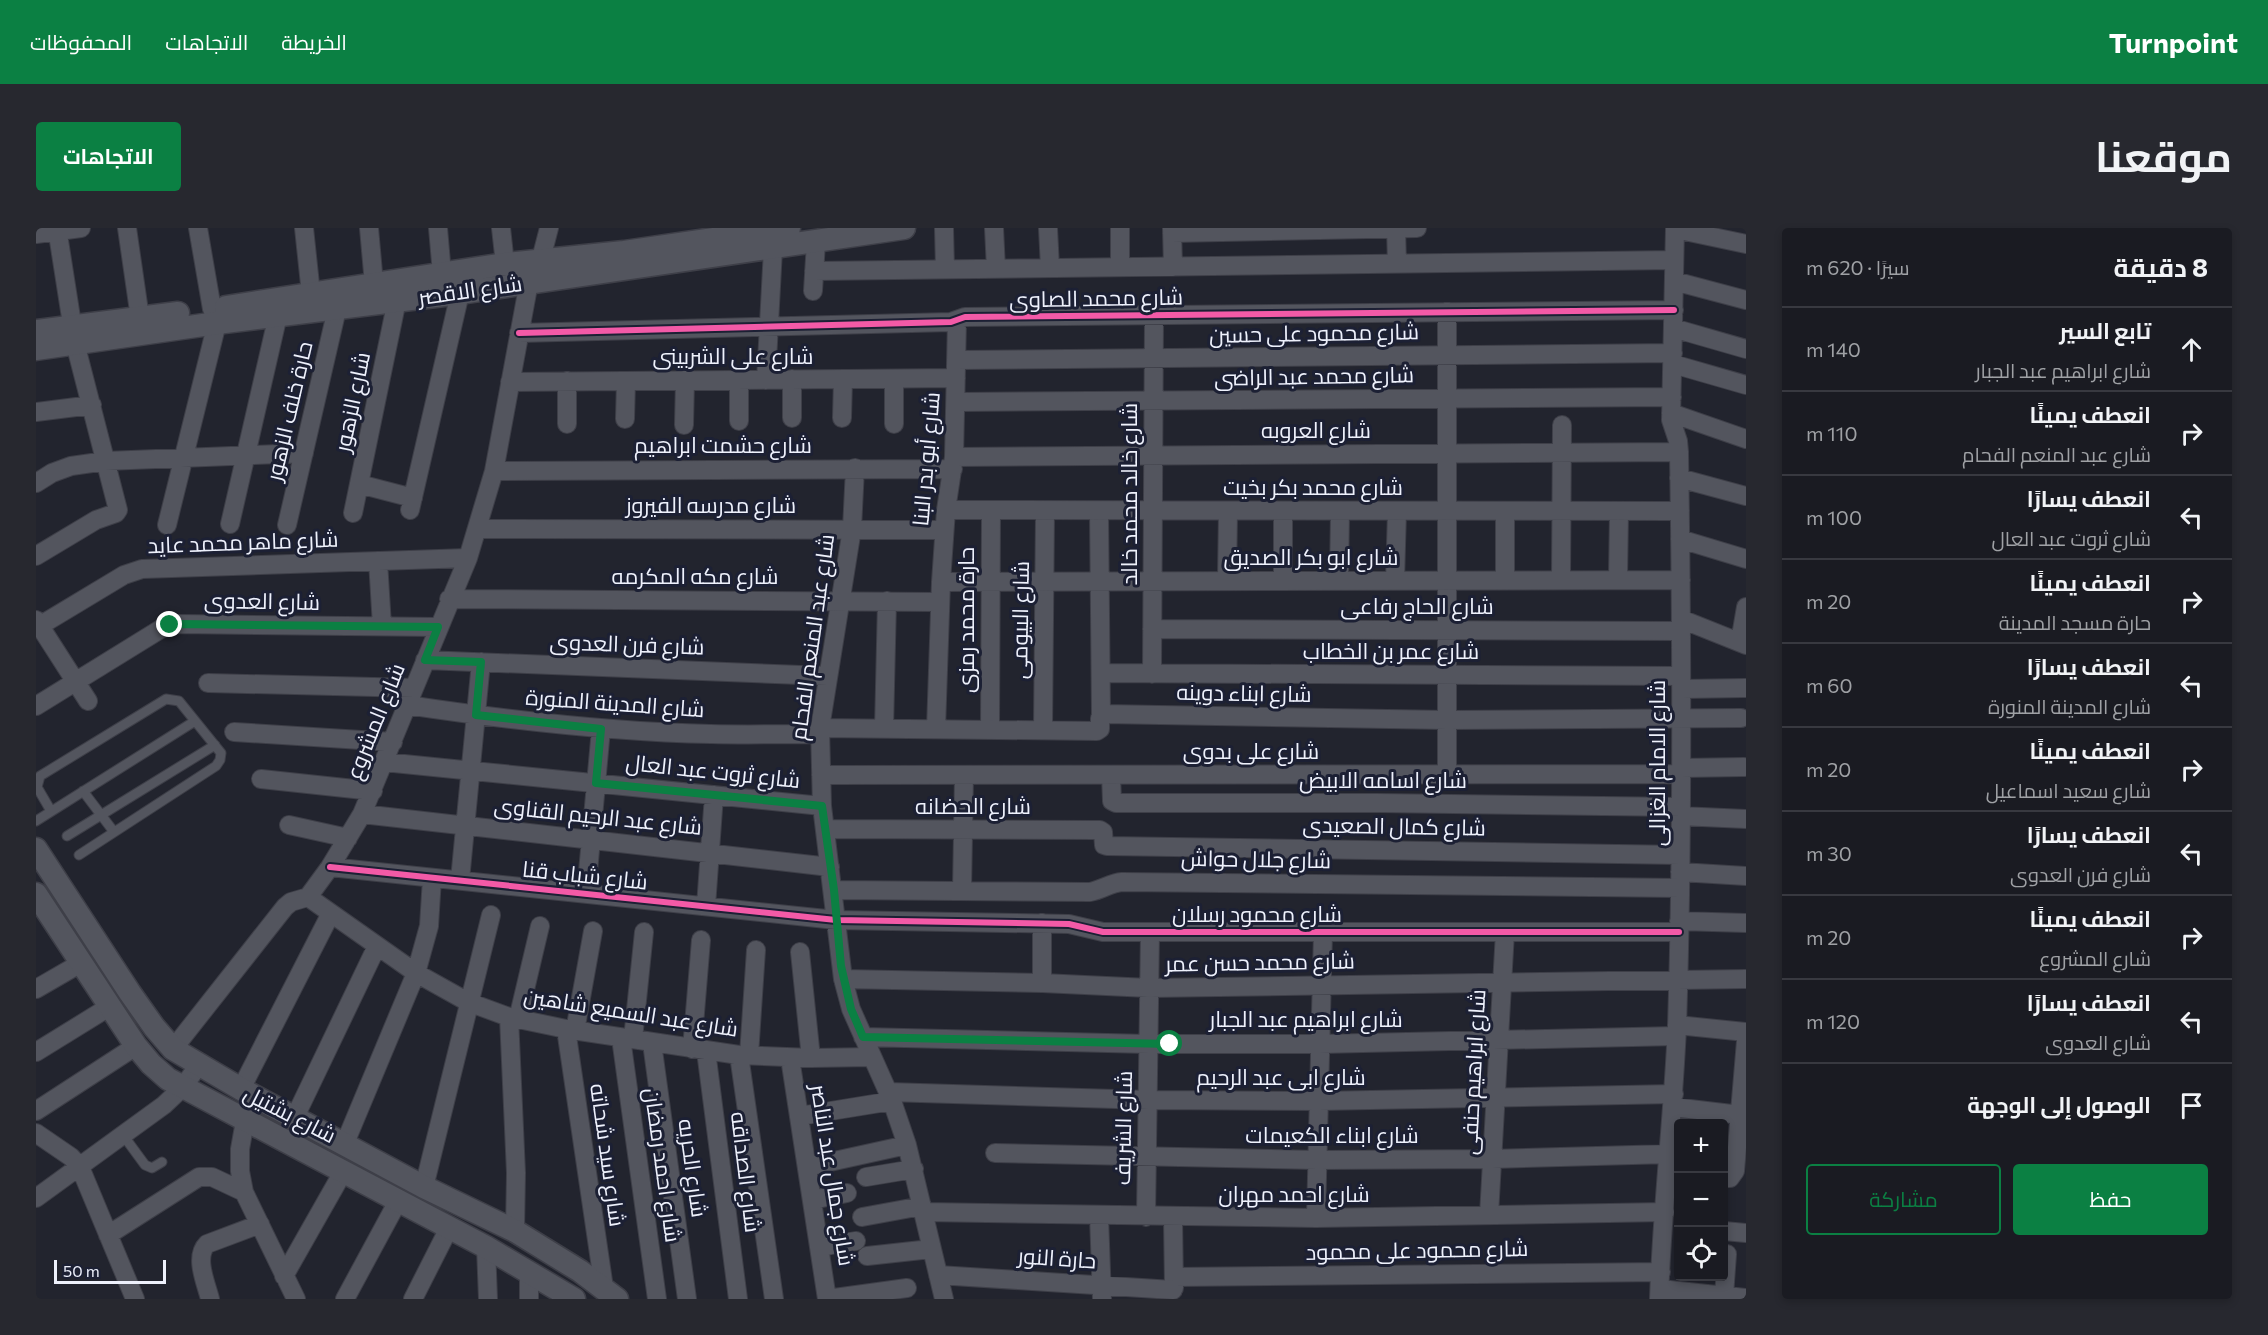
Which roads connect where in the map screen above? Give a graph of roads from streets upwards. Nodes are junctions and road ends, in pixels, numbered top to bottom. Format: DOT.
graph roads {
  1 [pos="81,228"];
  2 [pos="127,228"];
  3 [pos="198,228"];
  4 [pos="304,228"];
  5 [pos="369,228"];
  6 [pos="438,228"];
  7 [pos="501,228"];
  8 [pos="549,228"];
  9 [pos="789,228"];
  10 [pos="904,228"];
  11 [pos="944,228"];
  12 [pos="994,228"];
  13 [pos="1048,228"];
  14 [pos="1119,228"];
  15 [pos="1396,228"];
  16 [pos="1417,228"];
  17 [pos="57,229"];
  18 [pos="1675,229"];
  19 [pos="1172,230"];
  20 [pos="36,234"];
  21 [pos="816,242"];
  22 [pos="1746,244"];
  23 [pos="773,249"];
  24 [pos="541,260"];
  25 [pos="1674,260"];
  26 [pos="505,264"];
  27 [pos="1396,264"];
  28 [pos="1120,267"];
  29 [pos="1173,267"];
  30 [pos="1050,268"];
  31 [pos="945,269"];
  32 [pos="996,269"];
  33 [pos="814,271"];
  34 [pos="442,274"];
  35 [pos="1674,281"];
  36 [pos="529,282"];
  37 [pos="374,284"];
  38 [pos="813,291"];
  39 [pos="460,293"];
  40 [pos="311,294"];
  41 [pos="397,300"];
  42 [pos="1746,300"];
  43 [pos="337,309"];
  44 [pos="1448,312"];
  45 [pos="278,315"];
  46 [pos="1154,315"];
  47 [pos="214,316"];
  48 [pos="140,318"];
  49 [pos="1673,319"];
  50 [pos="957,320"];
  51 [pos="769,327"];
  52 [pos="36,331"];
  53 [pos="519,333"];
  54 [pos="74,334"];
  55 [pos="36,349"];
  56 [pos="1746,349"];
  57 [pos="1448,356"];
  58 [pos="1673,358"];
  59 [pos="1154,359"];
  60 [pos="956,369"];
  61 [pos="843,379"];
  62 [pos="894,379"];
  63 [pos="739,380"];
  64 [pos="765,380"];
  65 [pos="792,380"];
  66 [pos="567,381"];
  67 [pos="626,381"];
  68 [pos="685,381"];
  69 [pos="510,382"];
  70 [pos="1746,385"];
  71 [pos="1448,399"];
  72 [pos="956,402"];
  73 [pos="1154,402"];
  74 [pos="92,405"];
  75 [pos="1672,405"];
  76 [pos="36,412"];
  77 [pos="792,418"];
  78 [pos="842,418"];
  79 [pos="625,419"];
  80 [pos="739,421"];
  81 [pos="567,424"];
  82 [pos="894,424"];
  83 [pos="684,425"];
  84 [pos="1562,425"];
  85 [pos="1746,439"];
  86 [pos="1562,452"];
  87 [pos="1679,452"];
  88 [pos="304,453"];
  89 [pos="1447,453"];
  90 [pos="1153,455"];
  91 [pos="246,456"];
  92 [pos="184,457"];
  93 [pos="106,461"];
  94 [pos="953,463"];
  95 [pos="855,468"];
  96 [pos="494,471"];
  97 [pos="1679,478"];
  98 [pos="36,483"];
  99 [pos="359,484"];
  100 [pos="1746,496"];
  101 [pos="946,510"];
  102 [pos="991,510"];
  103 [pos="1045,511"];
  104 [pos="1099,511"];
  105 [pos="1153,511"];
  106 [pos="1228,511"];
  107 [pos="1283,511"];
  108 [pos="1340,511"];
  109 [pos="1396,511"];
  110 [pos="1447,511"];
  111 [pos="1505,511"];
  112 [pos="1562,511"];
  113 [pos="1619,512"];
  114 [pos="1680,512"];
  115 [pos="353,513"];
  116 [pos="230,524"];
  117 [pos="167,525"];
  118 [pos="287,525"];
  119 [pos="478,529"];
  120 [pos="852,529"];
  121 [pos="944,530"];
  122 [pos="1680,539"];
  123 [pos="36,556"];
  124 [pos="468,558"];
  125 [pos="1746,559"];
  126 [pos="378,561"];
  127 [pos="1447,580"];
  128 [pos="1505,580"];
  129 [pos="1561,580"];
  130 [pos="1618,580"];
  131 [pos="1681,580"];
  132 [pos="1100,581"];
  133 [pos="1153,581"];
  134 [pos="1227,581"];
  135 [pos="1283,581"];
  136 [pos="1339,581"];
  137 [pos="1395,581"];
  138 [pos="941,582"];
  139 [pos="991,582"];
  140 [pos="1044,582"];
  141 [pos="449,599"];
  142 [pos="841,601"];
  143 [pos="887,601"];
  144 [pos="940,602"];
  145 [pos="1746,607"];
  146 [pos="37,625"];
  147 [pos="1681,625"];
  148 [pos="382,626"];
  149 [pos="438,627"];
  150 [pos="1152,629"];
  151 [pos="1447,630"];
  152 [pos="1743,644"];
  153 [pos="425,660"];
  154 [pos="481,662"];
  155 [pos="1101,674"];
  156 [pos="1152,674"];
  157 [pos="1447,675"];
  158 [pos="827,676"];
  159 [pos="76,682"];
  160 [pos="1681,682"];
  161 [pos="208,683"];
  162 [pos="414,688"];
  163 [pos="1745,688"];
  164 [pos="88,701"];
  165 [pos="407,705"];
  166 [pos="36,706"];
  167 [pos="476,715"];
  168 [pos="1101,715"];
  169 [pos="1741,718"];
  170 [pos="1681,719"];
  171 [pos="1447,720"];
  172 [pos="601,729"];
  173 [pos="884,729"];
  174 [pos="936,729"];
  175 [pos="990,729"];
  176 [pos="1043,729"];
  177 [pos="820,731"];
  178 [pos="234,732"];
  179 [pos="393,742"];
  180 [pos="384,762"];
  181 [pos="1744,767"];
  182 [pos="471,771"];
  183 [pos="1681,771"];
  184 [pos="1447,774"];
  185 [pos="820,775"];
  186 [pos="964,775"];
  187 [pos="1111,775"];
  188 [pos="261,779"];
  189 [pos="596,783"];
  190 [pos="373,791"];
  191 [pos="714,795"];
  192 [pos="822,806"];
  193 [pos="1681,812"];
  194 [pos="362,814"];
  195 [pos="1746,819"];
  196 [pos="289,825"];
  197 [pos="465,826"];
  198 [pos="825,829"];
  199 [pos="963,830"];
  200 [pos="348,838"];
  201 [pos="591,840"];
  202 [pos="1107,846"];
  203 [pos="36,849"];
  204 [pos="710,853"];
  205 [pos="330,867"];
  206 [pos="830,867"];
  207 [pos="1680,872"];
  208 [pos="1746,876"];
  209 [pos="432,878"];
  210 [pos="460,880"];
  211 [pos="834,890"];
  212 [pos="962,891"];
  213 [pos="586,894"];
  214 [pos="308,897"];
  215 [pos="37,899"];
  216 [pos="706,906"];
  217 [pos="330,915"];
  218 [pos="491,915"];
  219 [pos="836,920"];
  220 [pos="1042,923"];
  221 [pos="1746,923"];
  222 [pos="540,926"];
  223 [pos="1679,926"];
  224 [pos="593,931"];
  225 [pos="644,932"];
  226 [pos="1150,932"];
  227 [pos="1505,932"];
  228 [pos="1323,933"];
  229 [pos="701,940"];
  230 [pos="377,946"];
  231 [pos="756,950"];
  232 [pos="800,952"];
  233 [pos="81,963"];
  234 [pos="416,973"];
  235 [pos="843,979"];
  236 [pos="1678,979"];
  237 [pos="1746,979"];
  238 [pos="1503,981"];
  239 [pos="1042,983"];
  240 [pos="1322,986"];
  241 [pos="36,988"];
  242 [pos="1149,988"];
  243 [pos="468,1002"];
  244 [pos="110,1007"];
  245 [pos="514,1018"];
  246 [pos="570,1030"];
  247 [pos="1676,1031"];
  248 [pos="1746,1032"];
  249 [pos="863,1037"];
  250 [pos="627,1038"];
  251 [pos="1746,1041"];
  252 [pos="652,1042"];
  253 [pos="1499,1042"];
  254 [pos="1148,1044"];
  255 [pos="1320,1044"];
  256 [pos="136,1046"];
  257 [pos="173,1048"];
  258 [pos="699,1050"];
  259 [pos="36,1052"];
  260 [pos="744,1055"];
  261 [pos="872,1057"];
  262 [pos="790,1058"];
  263 [pos="811,1058"];
  264 [pos="199,1065"];
  265 [pos="182,1088"];
  266 [pos="241,1089"];
  267 [pos="890,1097"];
  268 [pos="1495,1099"];
  269 [pos="1148,1100"];
  270 [pos="1319,1101"];
  271 [pos="1673,1101"];
  272 [pos="36,1111"];
  273 [pos="1740,1115"];
  274 [pos="800,1116"];
  275 [pos="295,1117"];
  276 [pos="245,1121"];
  277 [pos="36,1133"];
  278 [pos="345,1143"];
  279 [pos="908,1145"];
  280 [pos="995,1153"];
  281 [pos="1147,1156"];
  282 [pos="1492,1159"];
  283 [pos="1317,1160"];
  284 [pos="1672,1166"];
  285 [pos="80,1167"];
  286 [pos="807,1167"];
  287 [pos="914,1169"];
  288 [pos="343,1172"];
  289 [pos="1730,1175"];
  290 [pos="867,1177"];
  291 [pos="424,1187"];
  292 [pos="244,1192"];
  293 [pos="847,1193"];
  294 [pos="36,1198"];
  295 [pos="812,1200"];
  296 [pos="398,1201"];
  297 [pos="923,1209"];
  298 [pos="1489,1215"];
  299 [pos="1099,1216"];
  300 [pos="862,1217"];
  301 [pos="1146,1217"];
  302 [pos="1173,1218"];
  303 [pos="1316,1218"];
  304 [pos="1669,1222"];
  305 [pos="260,1224"];
  306 [pos="449,1228"];
  307 [pos="515,1231"];
  308 [pos="1728,1231"];
  309 [pos="1746,1233"];
  310 [pos="108,1235"];
  311 [pos="856,1241"];
  312 [pos="486,1247"];
  313 [pos="819,1247"];
  314 [pos="931,1249"];
  315 [pos="867,1256"];
  316 [pos="530,1272"];
  317 [pos="938,1275"];
  318 [pos="284,1276"];
  319 [pos="1720,1281"];
  320 [pos="1660,1286"];
  321 [pos="907,1288"];
  322 [pos="1174,1289"];
  323 [pos="1102,1292"];
  324 [pos="610,1294"];
  325 [pos="1716,1296"];
  326 [pos="569,1297"];
  327 [pos="1746,1298"];
  328 [pos="135,1299"];
  329 [pos="210,1299"];
  330 [pos="296,1299"];
  331 [pos="345,1299"];
  332 [pos="413,1299"];
  333 [pos="488,1299"];
  334 [pos="530,1299"];
  335 [pos="657,1299"];
  336 [pos="687,1299"];
  337 [pos="738,1299"];
  338 [pos="774,1299"];
  339 [pos="827,1299"];
  340 [pos="944,1299"];
  1 -- 17 [label="street"];
  2 -- 48 [label="street"];
  3 -- 47 [label="street"];
  4 -- 40 [label="street"];
  5 -- 37 [label="street"];
  6 -- 34 [label="street"];
  7 -- 26 [label="street"];
  8 -- 24 [label="street"];
  9 -- 24 [label="street, شارع الاقصر"];
  10 -- 21 [label="street, شارع الاقصر"];
  11 -- 31 [label="street"];
  12 -- 32 [label="street"];
  13 -- 30 [label="street"];
  14 -- 28 [label="street"];
  15 -- 16 [label="street"];
  15 -- 19 [label="street"];
  15 -- 27 [label="street"];
  17 -- 20 [label="street"];
  17 -- 54 [label="street"];
  18 -- 22 [label="street"];
  18 -- 25 [label="street, شارع الامام الغزالى"];
  19 -- 29 [label="street"];
  21 -- 23 [label="street, شارع الاقصر"];
  21 -- 33 [label="street"];
  23 -- 36 [label="street, شارع الاقصر"];
  23 -- 51 [label="street"];
  24 -- 26 [label="street, شارع الاقصر"];
  25 -- 27 [label="street"];
  25 -- 35 [label="street, شارع الامام الغزالى"];
  26 -- 34 [label="street, شارع الاقصر"];
  27 -- 29 [label="street"];
  28 -- 29 [label="street"];
  28 -- 30 [label="street"];
  30 -- 32 [label="street"];
  31 -- 32 [label="street"];
  31 -- 33 [label="street"];
  33 -- 38 [label="street"];
  34 -- 37 [label="street, شارع الاقصر"];
  35 -- 42 [label="street"];
  35 -- 49 [label="street, شارع الامام الغزالى"];
  36 -- 39 [label="street, شارع الاقصر"];
  36 -- 53 [label="street, شارع المشروع"];
  37 -- 40 [label="street, شارع الاقصر"];
  39 -- 41 [label="street, شارع الاقصر"];
  39 -- 99 [label="street"];
  40 -- 47 [label="street, شارع الاقصر"];
  41 -- 43 [label="street, شارع الاقصر"];
  41 -- 99 [label="street, شارع الزهور"];
  43 -- 45 [label="street, شارع الاقصر"];
  43 -- 88 [label="street, حارة خلف الزهور"];
  44 -- 46 [label="street, شارع محمد الصاوى"];
  44 -- 49 [label="street, شارع محمد الصاوى"];
  44 -- 57 [label="street"];
  45 -- 47 [label="street, شارع الاقصر"];
  45 -- 91 [label="street"];
  46 -- 50 [label="street, شارع محمد الصاوى"];
  46 -- 59 [label="street, شارع خالد محمد خالد"];
  47 -- 48 [label="street, شارع الاقصر"];
  47 -- 54 [label="street, شارع الاقصر"];
  47 -- 92 [label="street"];
  48 -- 54 [label="street, شارع الاقصر"];
  49 -- 56 [label="street, شارع محمد الصاوى"];
  49 -- 58 [label="street, شارع الامام الغزالى"];
  50 -- 51 [label="street, شارع محمد الصاوى"];
  50 -- 60 [label="street, شارع أبو بدر البنا"];
  51 -- 53 [label="street, شارع محمد الصاوى"];
  51 -- 64 [label="street"];
  52 -- 54 [label="street, شارع الاقصر"];
  53 -- 69 [label="street, شارع المشروع"];
  54 -- 55 [label="street, شارع الاقصر"];
  54 -- 74 [label="street"];
  57 -- 58 [label="street, شارع محمود على حسين"];
  57 -- 59 [label="street, شارع محمود على حسين"];
  57 -- 71 [label="street"];
  58 -- 70 [label="street, شارع محمود على حسين"];
  58 -- 75 [label="street, شارع الامام الغزالى"];
  59 -- 60 [label="street, شارع محمود على حسين"];
  59 -- 73 [label="street, شارع خالد محمد خالد"];
  60 -- 62 [label="street, شارع على الشربينى"];
  60 -- 72 [label="street, شارع أبو بدر البنا"];
  61 -- 62 [label="street, شارع على الشربينى"];
  61 -- 65 [label="street, شارع على الشربينى"];
  61 -- 78 [label="street"];
  62 -- 82 [label="street"];
  63 -- 64 [label="street, شارع على الشربينى"];
  63 -- 68 [label="street, شارع على الشربينى"];
  63 -- 80 [label="street"];
  64 -- 65 [label="street, شارع على الشربينى"];
  65 -- 77 [label="street"];
  66 -- 67 [label="street, شارع على الشربينى"];
  66 -- 69 [label="street, شارع على الشربينى"];
  66 -- 81 [label="street"];
  67 -- 68 [label="street, شارع على الشربينى"];
  67 -- 79 [label="street"];
  68 -- 83 [label="street"];
  69 -- 96 [label="street, شارع المشروع"];
  71 -- 73 [label="street, شارع محمد عبد الراضى"];
  71 -- 75 [label="street, شارع محمد عبد الراضى"];
  71 -- 89 [label="street"];
  72 -- 73 [label="street, شارع محمد عبد الراضى"];
  72 -- 94 [label="street, شارع أبو بدر البنا"];
  73 -- 90 [label="street, شارع خالد محمد خالد"];
  74 -- 76 [label="street"];
  74 -- 93 [label="street"];
  75 -- 85 [label="street, شارع محمد عبد الراضى"];
  75 -- 87 [label="street, شارع الامام الغزالى"];
  84 -- 86 [label="street"];
  86 -- 87 [label="street, شارع العروبه"];
  86 -- 89 [label="street, شارع العروبه"];
  86 -- 112 [label="street"];
  87 -- 97 [label="street, شارع الامام الغزالى"];
  88 -- 91 [label="street"];
  88 -- 118 [label="street, حارة خلف الزهور"];
  89 -- 90 [label="street, شارع العروبه"];
  89 -- 110 [label="street"];
  90 -- 94 [label="street, شارع العروبه"];
  90 -- 105 [label="street, شارع خالد محمد خالد"];
  91 -- 92 [label="street"];
  91 -- 116 [label="street"];
  92 -- 93 [label="street"];
  92 -- 117 [label="street"];
  93 -- 98 [label="street"];
  93 -- 123 [label="street"];
  94 -- 95 [label="street, شارع حشمت ابراهيم"];
  94 -- 101 [label="street, شارع أبو بدر البنا"];
  95 -- 96 [label="street, شارع حشمت ابراهيم"];
  95 -- 120 [label="street, شارع عبد المنعم الفحام"];
  96 -- 119 [label="street, شارع المشروع"];
  97 -- 100 [label="street"];
  97 -- 114 [label="street, شارع الامام الغزالى"];
  99 -- 115 [label="street, شارع الزهور"];
  101 -- 102 [label="street, شارع محمد بكر بخيت"];
  101 -- 121 [label="street, شارع أبو بدر البنا"];
  102 -- 103 [label="street, شارع محمد بكر بخيت"];
  102 -- 139 [label="street, حارة محمد رمزى"];
  103 -- 104 [label="street, شارع محمد بكر بخيت"];
  103 -- 140 [label="street, شارع البيومى"];
  104 -- 105 [label="street, شارع محمد بكر بخيت"];
  104 -- 132 [label="street"];
  105 -- 106 [label="street, شارع محمد بكر بخيت"];
  105 -- 133 [label="street, شارع خالد محمد خالد"];
  106 -- 107 [label="street, شارع محمد بكر بخيت"];
  106 -- 134 [label="street"];
  107 -- 108 [label="street, شارع محمد بكر بخيت"];
  107 -- 135 [label="street"];
  108 -- 109 [label="street, شارع محمد بكر بخيت"];
  108 -- 136 [label="street"];
  109 -- 110 [label="street, شارع محمد بكر بخيت"];
  109 -- 137 [label="street"];
  110 -- 111 [label="street, شارع محمد بكر بخيت"];
  110 -- 127 [label="street"];
  111 -- 112 [label="street, شارع محمد بكر بخيت"];
  111 -- 128 [label="street"];
  112 -- 113 [label="street, شارع محمد بكر بخيت"];
  112 -- 129 [label="street"];
  113 -- 114 [label="street, شارع محمد بكر بخيت"];
  113 -- 130 [label="street"];
  114 -- 122 [label="street, شارع الامام الغزالى"];
  119 -- 120 [label="street, شارع مدرسه الفيروز"];
  119 -- 124 [label="street, شارع المشروع"];
  120 -- 121 [label="street, شارع مدرسه الفيروز"];
  120 -- 142 [label="street, شارع عبد المنعم الفحام"];
  121 -- 138 [label="street, شارع أبو بدر البنا"];
  122 -- 125 [label="street"];
  122 -- 131 [label="street, شارع الامام الغزالى"];
  124 -- 126 [label="street, شارع ماهر محمد عايد"];
  124 -- 141 [label="street, شارع المشروع"];
  126 -- 146 [label="street, شارع ماهر محمد عايد"];
  126 -- 148 [label="street"];
  127 -- 128 [label="street, شارع ابو بكر الصديق"];
  127 -- 137 [label="street, شارع ابو بكر الصديق"];
  127 -- 151 [label="street"];
  128 -- 129 [label="street, شارع ابو بكر الصديق"];
  129 -- 130 [label="street, شارع ابو بكر الصديق"];
  130 -- 131 [label="street, شارع ابو بكر الصديق"];
  131 -- 147 [label="street, شارع الامام الغزالى"];
  132 -- 133 [label="street, شارع ابو بكر الصديق"];
  132 -- 140 [label="street, شارع ابو بكر الصديق"];
  132 -- 155 [label="street"];
  133 -- 134 [label="street, شارع ابو بكر الصديق"];
  133 -- 150 [label="street, شارع خالد محمد خالد"];
  134 -- 135 [label="street, شارع ابو بكر الصديق"];
  135 -- 136 [label="street, شارع ابو بكر الصديق"];
  136 -- 137 [label="street, شارع ابو بكر الصديق"];
  138 -- 139 [label="street, شارع ابو بكر الصديق"];
  138 -- 144 [label="street, شارع أبو بدر البنا"];
  139 -- 140 [label="street, شارع ابو بكر الصديق"];
  139 -- 175 [label="street, حارة محمد رمزى"];
  140 -- 176 [label="street, شارع البيومى"];
  141 -- 142 [label="street, شارع مكه المكرمه"];
  141 -- 149 [label="street, شارع المشروع"];
  142 -- 143 [label="street, شارع مكه المكرمه"];
  142 -- 158 [label="street, شارع عبد المنعم الفحام"];
  143 -- 144 [label="street, شارع مكه المكرمه"];
  143 -- 173 [label="street"];
  144 -- 174 [label="street, شارع أبو بدر البنا"];
  145 -- 152 [label="street"];
  146 -- 159 [label="street"];
  147 -- 151 [label="street, شارع الحاج رفاعى"];
  147 -- 152 [label="street"];
  147 -- 160 [label="street, شارع الامام الغزالى"];
  148 -- 149 [label="street, شارع العدوى"];
  148 -- 159 [label="street, شارع العدوى"];
  149 -- 153 [label="street, شارع المشروع"];
  150 -- 151 [label="street, شارع الحاج رفاعى"];
  150 -- 156 [label="street, شارع خالد محمد خالد"];
  151 -- 157 [label="street"];
  153 -- 154 [label="street, شارع فرن العدوى"];
  153 -- 162 [label="street, شارع المشروع"];
  154 -- 158 [label="street, شارع فرن العدوى"];
  154 -- 167 [label="street"];
  155 -- 156 [label="street, شارع عمر بن الخطاب"];
  155 -- 168 [label="street"];
  156 -- 157 [label="street, شارع عمر بن الخطاب"];
  157 -- 160 [label="street, شارع عمر بن الخطاب"];
  157 -- 171 [label="street"];
  158 -- 177 [label="street, شارع عبد المنعم الفحام"];
  159 -- 164 [label="street"];
  159 -- 166 [label="street, شارع العدوى"];
  160 -- 163 [label="street, شارع عمر بن الخطاب"];
  160 -- 170 [label="street, شارع الامام الغزالى"];
  161 -- 162 [label="street"];
  162 -- 165 [label="street, شارع المشروع"];
  165 -- 167 [label="street, شارع المدينة المنورة"];
  165 -- 179 [label="street, شارع المشروع"];
  167 -- 172 [label="street, شارع المدينة المنورة"];
  167 -- 182 [label="street"];
  168 -- 171 [label="street, شارع ابناء دوينه"];
  168 -- 176 [label="street"];
  169 -- 170 [label="street, شارع ابناء دوينه"];
  170 -- 171 [label="street, شارع ابناء دوينه"];
  170 -- 183 [label="street, شارع الامام الغزالى"];
  171 -- 184 [label="street"];
  172 -- 177 [label="street, شارع المدينة المنورة"];
  172 -- 189 [label="street"];
  173 -- 174 [label="street"];
  173 -- 177 [label="street"];
  174 -- 175 [label="street"];
  175 -- 176 [label="street"];
  177 -- 185 [label="street, شارع عبد المنعم الفحام"];
  178 -- 179 [label="street"];
  179 -- 180 [label="street, شارع المشروع"];
  180 -- 182 [label="street, شارع ثروت عبد العال"];
  180 -- 190 [label="street, شارع المشروع"];
  181 -- 183 [label="street, شارع على بدوى"];
  182 -- 189 [label="street, شارع ثروت عبد العال"];
  182 -- 197 [label="street"];
  183 -- 184 [label="street, شارع على بدوى"];
  183 -- 193 [label="street, شارع الامام الغزالى"];
  184 -- 187 [label="street, شارع على بدوى"];
  185 -- 186 [label="street, شارع على بدوى"];
  185 -- 192 [label="street, شارع عبد المنعم الفحام"];
  186 -- 187 [label="street, شارع على بدوى"];
  186 -- 199 [label="street"];
  187 -- 193 [label="street, شارع اسامه الابيض"];
  188 -- 190 [label="street"];
  189 -- 191 [label="street, شارع ثروت عبد العال"];
  189 -- 201 [label="street"];
  190 -- 194 [label="street, شارع المشروع"];
  191 -- 192 [label="street, شارع ثروت عبد العال"];
  191 -- 204 [label="street"];
  192 -- 198 [label="street, شارع عبد المنعم الفحام"];
  193 -- 195 [label="street"];
  193 -- 207 [label="street, شارع الامام الغزالى"];
  194 -- 197 [label="street, شارع عبد الرحيم القناوى"];
  194 -- 200 [label="street, شارع المشروع"];
  196 -- 200 [label="street"];
  197 -- 201 [label="street, شارع عبد الرحيم القناوى"];
  197 -- 210 [label="street"];
  198 -- 199 [label="street, شارع الحضانه"];
  198 -- 206 [label="street, شارع عبد المنعم الفحام"];
  199 -- 202 [label="street, شارع الحضانه"];
  199 -- 212 [label="street"];
  200 -- 205 [label="street, شارع المشروع"];
  201 -- 204 [label="street, شارع عبد الرحيم القناوى"];
  201 -- 213 [label="street"];
  202 -- 207 [label="street, شارع كمال الصعيدى"];
  203 -- 257 [label="street, شارع بشتيل"];
  204 -- 206 [label="street, شارع عبد الرحيم القناوى"];
  204 -- 216 [label="street"];
  205 -- 209 [label="street, شارع شباب قنا"];
  205 -- 214 [label="street, شارع المشروع"];
  206 -- 211 [label="street, شارع عبد المنعم الفحام"];
  207 -- 208 [label="street"];
  207 -- 212 [label="street, شارع جلال حواش"];
  207 -- 223 [label="street, شارع الامام الغزالى"];
  209 -- 210 [label="street, شارع شباب قنا"];
  209 -- 234 [label="street"];
  210 -- 213 [label="street, شارع شباب قنا"];
  211 -- 212 [label="street, شارع جلال حواش"];
  211 -- 219 [label="street, شارع عبد المنعم الفحام"];
  213 -- 216 [label="street, شارع شباب قنا"];
  214 -- 217 [label="street, شارع عبد السميع شاهين"];
  214 -- 257 [label="street, شارع المشروع"];
  215 -- 233 [label="street, شارع بشتيل"];
  216 -- 219 [label="street, شارع شباب قنا"];
  217 -- 230 [label="street, شارع عبد السميع شاهين"];
  217 -- 266 [label="street"];
  218 -- 243 [label="street"];
  219 -- 220 [label="street, شارع محمود رسلان"];
  219 -- 235 [label="street, شارع عبد المنعم الفحام"];
  220 -- 226 [label="street, شارع محمود رسلان"];
  220 -- 239 [label="street"];
  221 -- 223 [label="street, شارع محمود رسلان"];
  222 -- 245 [label="street"];
  223 -- 227 [label="street, شارع محمود رسلان"];
  223 -- 236 [label="street, شارع الامام الغزالى"];
  224 -- 246 [label="street, شارع سيد شحاته"];
  225 -- 250 [label="street, شارع احمد رمضان"];
  226 -- 228 [label="street, شارع محمود رسلان"];
  226 -- 242 [label="street, شارع الشريف"];
  227 -- 228 [label="street, شارع محمود رسلان"];
  227 -- 238 [label="street, شارع ابراهيم حنفى"];
  228 -- 240 [label="street"];
  229 -- 258 [label="street, شارع الصداقه"];
  230 -- 234 [label="street, شارع عبد السميع شاهين"];
  230 -- 275 [label="street"];
  231 -- 260 [label="street"];
  232 -- 263 [label="street"];
  233 -- 241 [label="street"];
  233 -- 244 [label="street, شارع بشتيل"];
  234 -- 243 [label="street, شارع عبد السميع شاهين"];
  234 -- 278 [label="street"];
  235 -- 239 [label="street, شارع محمد حسن عمر"];
  235 -- 249 [label="street, شارع عبد المنعم الفحام"];
  236 -- 237 [label="street, شارع محمد حسن عمر"];
  236 -- 238 [label="street, شارع محمد حسن عمر"];
  236 -- 247 [label="street, شارع الامام الغزالى"];
  238 -- 240 [label="street, شارع محمد حسن عمر"];
  238 -- 253 [label="street, شارع ابراهيم حنفى"];
  239 -- 242 [label="street, شارع محمد حسن عمر"];
  240 -- 242 [label="street, شارع محمد حسن عمر"];
  240 -- 255 [label="street"];
  242 -- 254 [label="street, شارع الشريف"];
  243 -- 245 [label="street, شارع عبد السميع شاهين"];
  243 -- 291 [label="street"];
  244 -- 256 [label="street, شارع بشتيل"];
  244 -- 259 [label="street"];
  245 -- 246 [label="street, شارع عبد السميع شاهين"];
  245 -- 307 [label="street"];
  246 -- 250 [label="street, شارع عبد السميع شاهين"];
  246 -- 324 [label="street, شارع سيد شحاته"];
  247 -- 248 [label="street, شارع ابراهيم عبد الجبار"];
  247 -- 253 [label="street, شارع ابراهيم عبد الجبار"];
  247 -- 271 [label="street, شارع الامام الغزالى"];
  249 -- 254 [label="street, شارع ابراهيم عبد الجبار"];
  249 -- 261 [label="street, شارع عبد المنعم الفحام"];
  250 -- 252 [label="street, شارع عبد السميع شاهين"];
  250 -- 335 [label="street, شارع احمد رمضان"];
  251 -- 273 [label="street"];
  252 -- 258 [label="street, شارع عبد السميع شاهين"];
  252 -- 336 [label="street, شارع الحريه"];
  253 -- 255 [label="street, شارع ابراهيم عبد الجبار"];
  253 -- 268 [label="street, شارع ابراهيم حنفى"];
  254 -- 255 [label="street, شارع ابراهيم عبد الجبار"];
  254 -- 269 [label="street, شارع الشريف"];
  255 -- 270 [label="street"];
  256 -- 265 [label="street, شارع بشتيل"];
  256 -- 272 [label="street"];
  257 -- 264 [label="street, شارع بشتيل"];
  258 -- 260 [label="street, شارع عبد السميع شاهين"];
  258 -- 337 [label="street, شارع الصداقه"];
  260 -- 262 [label="street, شارع عبد السميع شاهين"];
  260 -- 338 [label="street"];
  261 -- 263 [label="street, شارع عبد السميع شاهين"];
  261 -- 267 [label="street, شارع عبد المنعم الفحام"];
  262 -- 263 [label="street, شارع عبد السميع شاهين"];
  262 -- 274 [label="street, شارع جمال عبد الناصر"];
  264 -- 265 [label="street"];
  264 -- 266 [label="street, شارع بشتيل"];
  265 -- 276 [label="street, شارع بشتيل"];
  265 -- 285 [label="street"];
  266 -- 275 [label="street, شارع بشتيل"];
  267 -- 269 [label="street, شارع ابى عبد الرحيم"];
  267 -- 274 [label="street, شارع ابى عبد الرحيم"];
  267 -- 279 [label="street, شارع عبد المنعم الفحام"];
  268 -- 270 [label="street, شارع ابى عبد الرحيم"];
  268 -- 271 [label="street, شارع ابى عبد الرحيم"];
  268 -- 282 [label="street, شارع ابراهيم حنفى"];
  269 -- 270 [label="street, شارع ابى عبد الرحيم"];
  269 -- 281 [label="street, شارع الشريف"];
  270 -- 283 [label="street"];
  271 -- 273 [label="street, شارع ابى عبد الرحيم"];
  271 -- 284 [label="street, شارع الامام الغزالى"];
  273 -- 289 [label="street"];
  274 -- 286 [label="street, شارع جمال عبد الناصر"];
  275 -- 278 [label="street, شارع بشتيل"];
  276 -- 288 [label="street, شارع بشتيل"];
  276 -- 292 [label="street"];
  277 -- 285 [label="street"];
  278 -- 291 [label="street, شارع بشتيل"];
  279 -- 286 [label="street"];
  279 -- 287 [label="street, شارع عبد المنعم الفحام"];
  280 -- 281 [label="street, شارع ابناء الكعيمات"];
  281 -- 283 [label="street, شارع ابناء الكعيمات"];
  281 -- 301 [label="street, شارع الشريف"];
  282 -- 283 [label="street, شارع ابناء الكعيمات"];
  282 -- 284 [label="street, شارع ابناء الكعيمات"];
  282 -- 298 [label="street, شارع ابراهيم حنفى"];
  283 -- 303 [label="street"];
  284 -- 304 [label="street, شارع الامام الغزالى"];
  285 -- 294 [label="street"];
  285 -- 310 [label="street"];
  286 -- 295 [label="street, شارع جمال عبد الناصر"];
  287 -- 290 [label="street"];
  287 -- 297 [label="street, شارع عبد المنعم الفحام"];
  288 -- 296 [label="street, شارع بشتيل"];
  288 -- 318 [label="street"];
  291 -- 307 [label="street, شارع بشتيل"];
  292 -- 305 [label="street"];
  292 -- 310 [label="street"];
  293 -- 295 [label="street"];
  295 -- 313 [label="street, شارع جمال عبد الناصر"];
  296 -- 306 [label="street, شارع بشتيل"];
  296 -- 331 [label="street"];
  297 -- 299 [label="street, شارع احمد مهران"];
  297 -- 300 [label="street, شارع احمد مهران"];
  297 -- 314 [label="street, شارع عبد المنعم الفحام"];
  298 -- 303 [label="street, شارع احمد مهران"];
  298 -- 304 [label="street, شارع احمد مهران"];
  299 -- 301 [label="street, شارع احمد مهران"];
  299 -- 323 [label="street"];
  301 -- 302 [label="street, شارع احمد مهران"];
  302 -- 303 [label="street, شارع احمد مهران"];
  302 -- 322 [label="street"];
  304 -- 320 [label="street, شارع الامام الغزالى"];
  305 -- 318 [label="street"];
  305 -- 329 [label="street"];
  306 -- 312 [label="street, شارع بشتيل"];
  306 -- 332 [label="street"];
  307 -- 324 [label="street, شارع بشتيل"];
  308 -- 309 [label="street"];
  310 -- 328 [label="street"];
  311 -- 313 [label="street"];
  312 -- 316 [label="street, شارع بشتيل"];
  312 -- 333 [label="street"];
  313 -- 339 [label="street, شارع جمال عبد الناصر"];
  314 -- 315 [label="street"];
  314 -- 317 [label="street, شارع عبد المنعم الفحام"];
  316 -- 326 [label="street, شارع بشتيل"];
  316 -- 334 [label="street"];
  317 -- 323 [label="street, حارة النور"];
  317 -- 340 [label="street, شارع عبد المنعم الفحام"];
  318 -- 330 [label="street"];
  319 -- 325 [label="street"];
  320 -- 322 [label="street, شارع محمود على محمود"];
  320 -- 325 [label="street, شارع محمود على محمود"];
  321 -- 339 [label="street"];
  322 -- 323 [label="street, حارة النور"];
  325 -- 327 [label="street, شارع محمود على محمود"];
}
